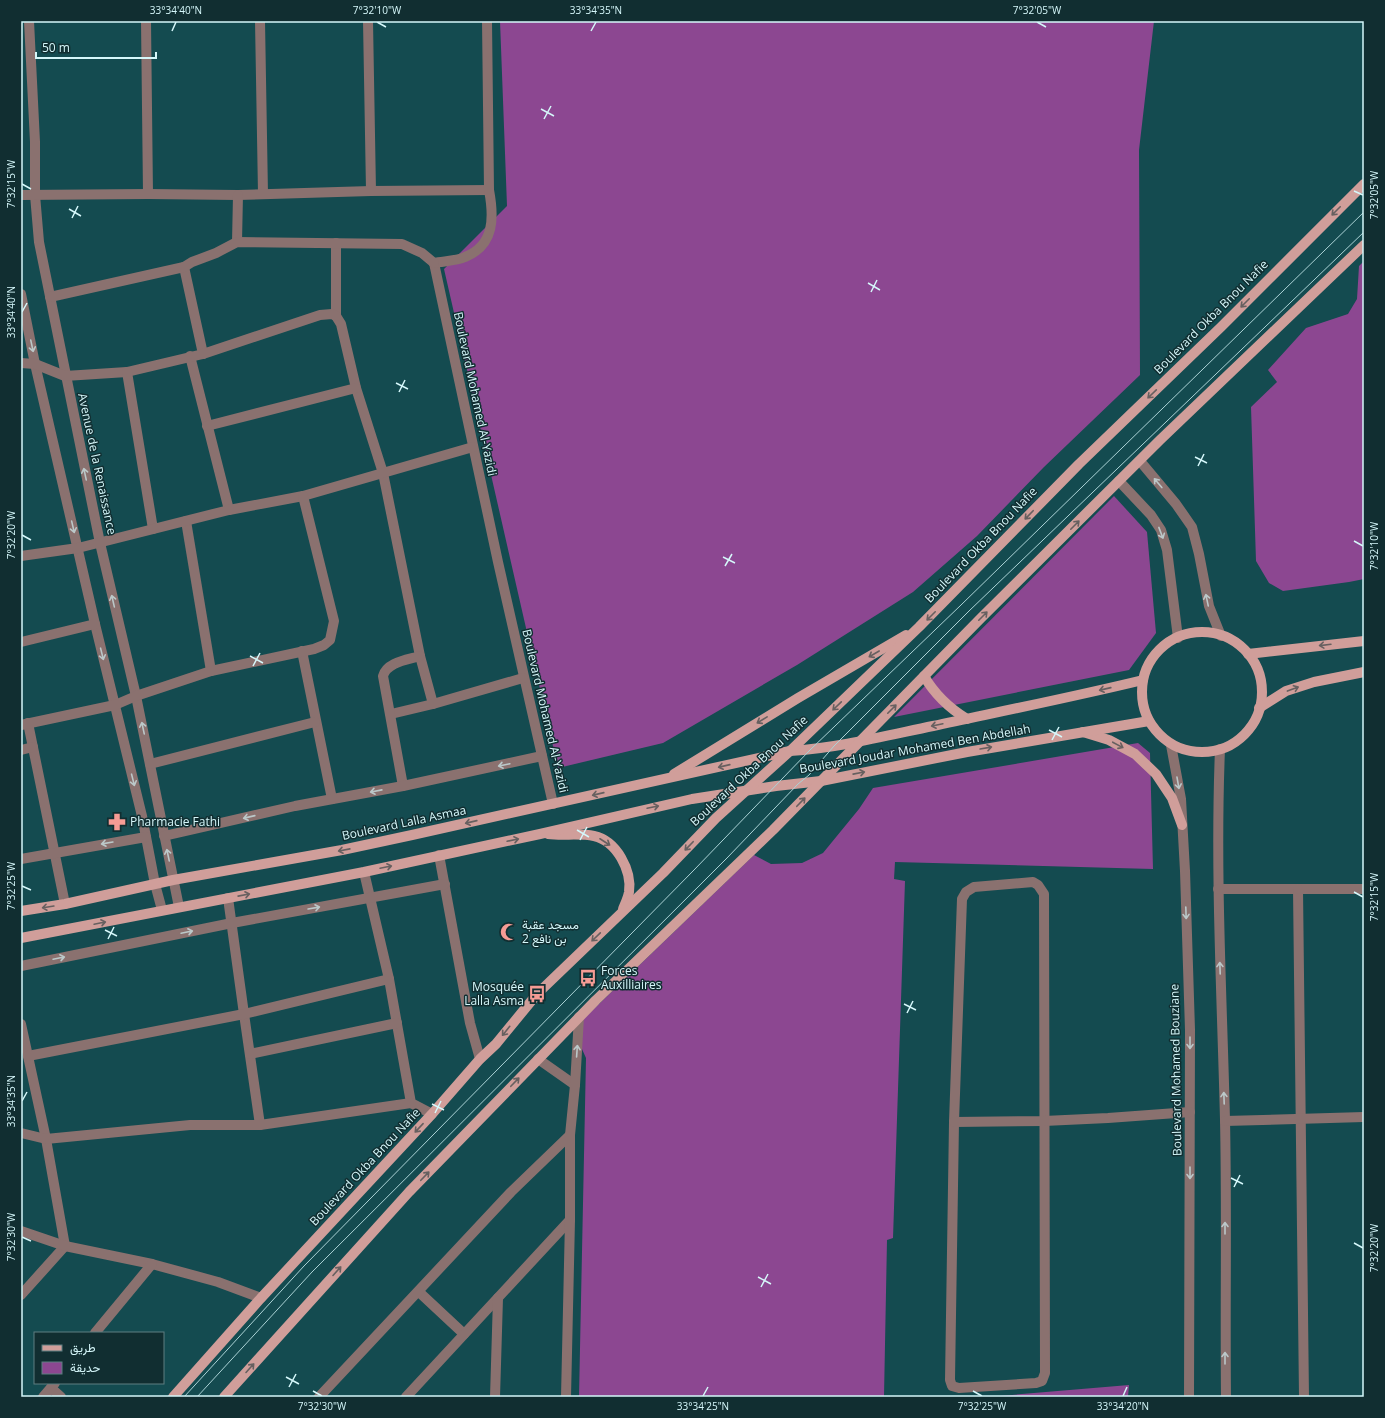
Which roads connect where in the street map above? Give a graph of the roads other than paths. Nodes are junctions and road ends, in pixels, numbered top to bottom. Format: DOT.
graph roads {
  1 [pos="29,21"];
  2 [pos="146,21"];
  3 [pos="260,21"];
  4 [pos="368,21"];
  5 [pos="487,21"];
  6 [pos="1364,184"];
  7 [pos="489,190"];
  8 [pos="371,191"];
  9 [pos="148,194"];
  10 [pos="263,194"];
  11 [pos="21,195"];
  12 [pos="35,195"];
  13 [pos="238,196"];
  14 [pos="237,242"];
  15 [pos="336,243"];
  16 [pos="1364,245"];
  17 [pos="434,263"];
  18 [pos="184,267"];
  19 [pos="21,294"];
  20 [pos="50,297"];
  21 [pos="336,316"];
  22 [pos="203,354"];
  23 [pos="190,356"];
  24 [pos="21,363"];
  25 [pos="36,364"];
  26 [pos="127,372"];
  27 [pos="65,376"];
  28 [pos="356,388"];
  29 [pos="207,426"];
  30 [pos="472,447"];
  31 [pos="1140,460"];
  32 [pos="383,473"];
  33 [pos="1119,481"];
  34 [pos="303,496"];
  35 [pos="229,510"];
  36 [pos="186,521"];
  37 [pos="153,529"];
  38 [pos="100,543"];
  39 [pos="78,548"];
  40 [pos="21,556"];
  41 [pos="95,624"];
  42 [pos="919,627"];
  43 [pos="1221,636"];
  44 [pos="1178,638"];
  45 [pos="1364,641"];
  46 [pos="21,642"];
  47 [pos="302,651"];
  48 [pos="1248,654"];
  49 [pos="420,656"];
  50 [pos="211,671"];
  51 [pos="1364,672"];
  52 [pos="924,676"];
  53 [pos="523,678"];
  54 [pos="1143,680"];
  55 [pos="136,696"];
  56 [pos="433,704"];
  57 [pos="115,705"];
  58 [pos="1259,708"];
  59 [pos="391,714"];
  60 [pos="967,719"];
  61 [pos="1149,721"];
  62 [pos="315,722"];
  63 [pos="25,724"];
  64 [pos="1081,732"];
  65 [pos="860,741"];
  66 [pos="1171,745"];
  67 [pos="33,747"];
  68 [pos="1220,749"];
  69 [pos="21,750"];
  70 [pos="790,751"];
  71 [pos="542,756"];
  72 [pos="150,764"];
  73 [pos="666,780"];
  74 [pos="821,781"];
  75 [pos="403,786"];
  76 [pos="747,790"];
  77 [pos="332,799"];
  78 [pos="553,804"];
  79 [pos="1182,825"];
  80 [pos="540,834"];
  81 [pos="164,836"];
  82 [pos="146,837"];
  83 [pos="54,852"];
  84 [pos="439,855"];
  85 [pos="21,859"];
  86 [pos="364,872"];
  87 [pos="173,880"];
  88 [pos="155,884"];
  89 [pos="445,884"];
  90 [pos="1218,889"];
  91 [pos="1298,889"];
  92 [pos="1364,889"];
  93 [pos="228,898"];
  94 [pos="370,898"];
  95 [pos="65,904"];
  96 [pos="179,907"];
  97 [pos="162,910"];
  98 [pos="21,911"];
  99 [pos="621,913"];
  100 [pos="232,923"];
  101 [pos="21,938"];
  102 [pos="21,966"];
  103 [pos="389,979"];
  104 [pos="244,1014"];
  105 [pos="579,1017"];
  106 [pos="397,1023"];
  107 [pos="21,1024"];
  108 [pos="250,1054"];
  109 [pos="480,1059"];
  110 [pos="538,1059"];
  111 [pos="26,1063"];
  112 [pos="575,1085"];
  113 [pos="411,1103"];
  114 [pos="1190,1112"];
  115 [pos="432,1114"];
  116 [pos="1364,1117"];
  117 [pos="1302,1118"];
  118 [pos="1044,1121"];
  119 [pos="1225,1121"];
  120 [pos="954,1122"];
  121 [pos="260,1125"];
  122 [pos="21,1133"];
  123 [pos="570,1135"];
  124 [pos="46,1139"];
  125 [pos="570,1220"];
  126 [pos="21,1231"];
  127 [pos="65,1246"];
  128 [pos="152,1264"];
  129 [pos="418,1292"];
  130 [pos="21,1294"];
  131 [pos="261,1298"];
  132 [pos="498,1298"];
  133 [pos="96,1332"];
  134 [pos="464,1334"];
  135 [pos="53,1385"];
  136 [pos="42,1397"];
  137 [pos="61,1397"];
  138 [pos="173,1397"];
  139 [pos="224,1397"];
  140 [pos="319,1397"];
  141 [pos="406,1397"];
  142 [pos="495,1397"];
  143 [pos="566,1397"];
  144 [pos="1189,1397"];
  145 [pos="1226,1397"];
  146 [pos="1304,1397"];
  1 -- 12 [label="street, Avenue de la Renaissance"];
  2 -- 9 [label="street"];
  3 -- 10 [label="street"];
  4 -- 8 [label="street"];
  5 -- 7 [label="street"];
  6 -- 42 [label="main road, Boulevard Okba Bnou Nafie, one-way"];
  7 -- 8 [label="street"];
  7 -- 17 [label="street"];
  8 -- 10 [label="street"];
  9 -- 12 [label="street"];
  9 -- 13 [label="street"];
  10 -- 13 [label="street"];
  11 -- 12 [label="street"];
  12 -- 20 [label="street, Avenue de la Renaissance"];
  13 -- 14 [label="street"];
  14 -- 15 [label="street"];
  14 -- 18 [label="street"];
  15 -- 17 [label="street"];
  15 -- 21 [label="street"];
  16 -- 31 [label="main road"];
  17 -- 30 [label="street, Boulevard Mohamed Al-Yazidi"];
  18 -- 20 [label="street"];
  18 -- 22 [label="street"];
  19 -- 25 [label="street, one-way"];
  20 -- 27 [label="street, Avenue de la Renaissance"];
  21 -- 22 [label="street"];
  21 -- 28 [label="street"];
  22 -- 23 [label="street"];
  23 -- 26 [label="street"];
  23 -- 29 [label="street"];
  24 -- 25 [label="street"];
  25 -- 27 [label="street"];
  25 -- 39 [label="street, one-way"];
  26 -- 27 [label="street"];
  26 -- 37 [label="street"];
  38 -- 27 [label="street, Avenue de la Renaissance, one-way"];
  28 -- 29 [label="street"];
  28 -- 32 [label="street"];
  29 -- 35 [label="street"];
  30 -- 32 [label="street"];
  30 -- 53 [label="street, Boulevard Mohamed Al-Yazidi"];
  31 -- 33 [label="main road"];
  43 -- 31 [label="street, one-way"];
  32 -- 34 [label="street"];
  32 -- 49 [label="street"];
  33 -- 44 [label="street, one-way"];
  52 -- 33 [label="main road, one-way"];
  34 -- 35 [label="street"];
  34 -- 47 [label="street"];
  35 -- 36 [label="street"];
  36 -- 37 [label="street"];
  36 -- 50 [label="street"];
  37 -- 38 [label="street"];
  38 -- 39 [label="street"];
  55 -- 38 [label="street, Avenue de la Renaissance, one-way"];
  39 -- 40 [label="street"];
  39 -- 41 [label="street"];
  41 -- 46 [label="street"];
  41 -- 57 [label="street, one-way"];
  42 -- 70 [label="main road, Boulevard Okba Bnou Nafie, one-way"];
  42 -- 73 [label="main road, one-way"];
  43 -- 44 [label="main road"];
  43 -- 48 [label="main road"];
  44 -- 54 [label="main road"];
  45 -- 48 [label="main road, one-way"];
  47 -- 50 [label="street"];
  47 -- 62 [label="street"];
  48 -- 58 [label="main road"];
  49 -- 56 [label="street"];
  49 -- 59 [label="street"];
  50 -- 55 [label="street"];
  58 -- 51 [label="main road, one-way"];
  52 -- 60 [label="main road"];
  65 -- 52 [label="main road, one-way"];
  53 -- 56 [label="street"];
  53 -- 71 [label="street, Boulevard Mohamed Al-Yazidi"];
  54 -- 60 [label="main road, Boulevard Joudar Mohamed Ben Abdellah, one-way"];
  54 -- 61 [label="main road"];
  55 -- 57 [label="street"];
  72 -- 55 [label="street, Avenue de la Renaissance, one-way"];
  56 -- 59 [label="street"];
  57 -- 63 [label="street"];
  57 -- 82 [label="street, one-way"];
  58 -- 68 [label="main road"];
  59 -- 75 [label="street"];
  60 -- 65 [label="main road, Boulevard Joudar Mohamed Ben Abdellah, one-way"];
  61 -- 64 [label="main road, Boulevard Joudar Mohamed Ben Abdellah"];
  61 -- 66 [label="main road"];
  62 -- 72 [label="street"];
  62 -- 77 [label="street"];
  63 -- 67 [label="street"];
  74 -- 64 [label="main road, Boulevard Joudar Mohamed Ben Abdellah, one-way"];
  64 -- 79 [label="main road, one-way"];
  65 -- 70 [label="main road, Boulevard Joudar Mohamed Ben Abdellah"];
  65 -- 74 [label="main road"];
  66 -- 68 [label="main road"];
  66 -- 79 [label="street, Boulevard Mohamed Bouziane, one-way"];
  67 -- 69 [label="street"];
  67 -- 83 [label="street"];
  68 -- 90 [label="street"];
  70 -- 73 [label="main road, Boulevard Lalla Asmaa, one-way"];
  70 -- 76 [label="main road, Boulevard Okba Bnou Nafie"];
  71 -- 75 [label="street, one-way"];
  71 -- 78 [label="street, Boulevard Mohamed Al-Yazidi"];
  72 -- 81 [label="street, Avenue de la Renaissance"];
  73 -- 78 [label="main road, Boulevard Lalla Asmaa, one-way"];
  74 -- 76 [label="main road, Boulevard Joudar Mohamed Ben Abdellah"];
  105 -- 74 [label="main road, one-way"];
  75 -- 77 [label="street, one-way"];
  80 -- 76 [label="main road, Boulevard Joudar Mohamed Ben Abdellah, one-way"];
  76 -- 99 [label="main road, Boulevard Okba Bnou Nafie, one-way"];
  77 -- 81 [label="street, one-way"];
  78 -- 87 [label="main road, Boulevard Lalla Asmaa, one-way"];
  79 -- 114 [label="street, Boulevard Mohamed Bouziane, one-way"];
  84 -- 80 [label="main road, one-way"];
  80 -- 99 [label="main road, one-way"];
  87 -- 81 [label="street, Avenue de la Renaissance, one-way"];
  82 -- 83 [label="street, one-way"];
  82 -- 88 [label="street"];
  83 -- 85 [label="street"];
  83 -- 95 [label="street"];
  86 -- 84 [label="main road, one-way"];
  84 -- 89 [label="street"];
  93 -- 86 [label="main road, one-way"];
  86 -- 94 [label="street"];
  87 -- 88 [label="main road, Boulevard Lalla Asmaa"];
  87 -- 96 [label="street, Avenue de la Renaissance"];
  88 -- 95 [label="main road, Boulevard Lalla Asmaa"];
  88 -- 97 [label="street"];
  89 -- 94 [label="street"];
  89 -- 109 [label="street"];
  90 -- 91 [label="street"];
  119 -- 90 [label="street, one-way"];
  91 -- 92 [label="street"];
  91 -- 117 [label="street"];
  93 -- 96 [label="main road"];
  93 -- 100 [label="street"];
  100 -- 94 [label="street, one-way"];
  94 -- 103 [label="street"];
  95 -- 98 [label="main road, Boulevard Lalla Asmaa, one-way"];
  96 -- 97 [label="main road"];
  101 -- 97 [label="main road, one-way"];
  99 -- 109 [label="main road, Boulevard Okba Bnou Nafie, one-way"];
  102 -- 100 [label="street, one-way"];
  100 -- 104 [label="street"];
  103 -- 104 [label="street"];
  103 -- 106 [label="street"];
  104 -- 108 [label="street"];
  104 -- 111 [label="street"];
  105 -- 110 [label="main road"];
  112 -- 105 [label="street, one-way"];
  106 -- 108 [label="street"];
  106 -- 113 [label="street"];
  107 -- 111 [label="street"];
  108 -- 121 [label="street"];
  109 -- 115 [label="main road, Boulevard Okba Bnou Nafie"];
  110 -- 112 [label="street"];
  139 -- 110 [label="main road, one-way"];
  111 -- 124 [label="street"];
  112 -- 123 [label="street"];
  113 -- 115 [label="street"];
  113 -- 121 [label="street"];
  114 -- 118 [label="street"];
  114 -- 144 [label="street, Boulevard Mohamed Bouziane, one-way"];
  115 -- 131 [label="main road, Boulevard Okba Bnou Nafie, one-way"];
  116 -- 117 [label="street"];
  117 -- 119 [label="street"];
  117 -- 146 [label="street"];
  118 -- 120 [label="street"];
  118 -- 120 [label="street"];
  118 -- 120 [label="street"];
  145 -- 119 [label="street, one-way"];
  121 -- 124 [label="street"];
  122 -- 124 [label="street"];
  123 -- 125 [label="street"];
  123 -- 129 [label="street"];
  124 -- 127 [label="street"];
  125 -- 132 [label="street"];
  125 -- 143 [label="street"];
  126 -- 127 [label="street"];
  127 -- 128 [label="street"];
  127 -- 130 [label="street"];
  128 -- 131 [label="street"];
  128 -- 133 [label="street"];
  129 -- 134 [label="street"];
  129 -- 140 [label="street"];
  131 -- 138 [label="main road, Boulevard Okba Bnou Nafie"];
  132 -- 134 [label="street"];
  132 -- 142 [label="street"];
  134 -- 141 [label="street"];
  135 -- 136 [label="street"];
  135 -- 137 [label="street"];
}
